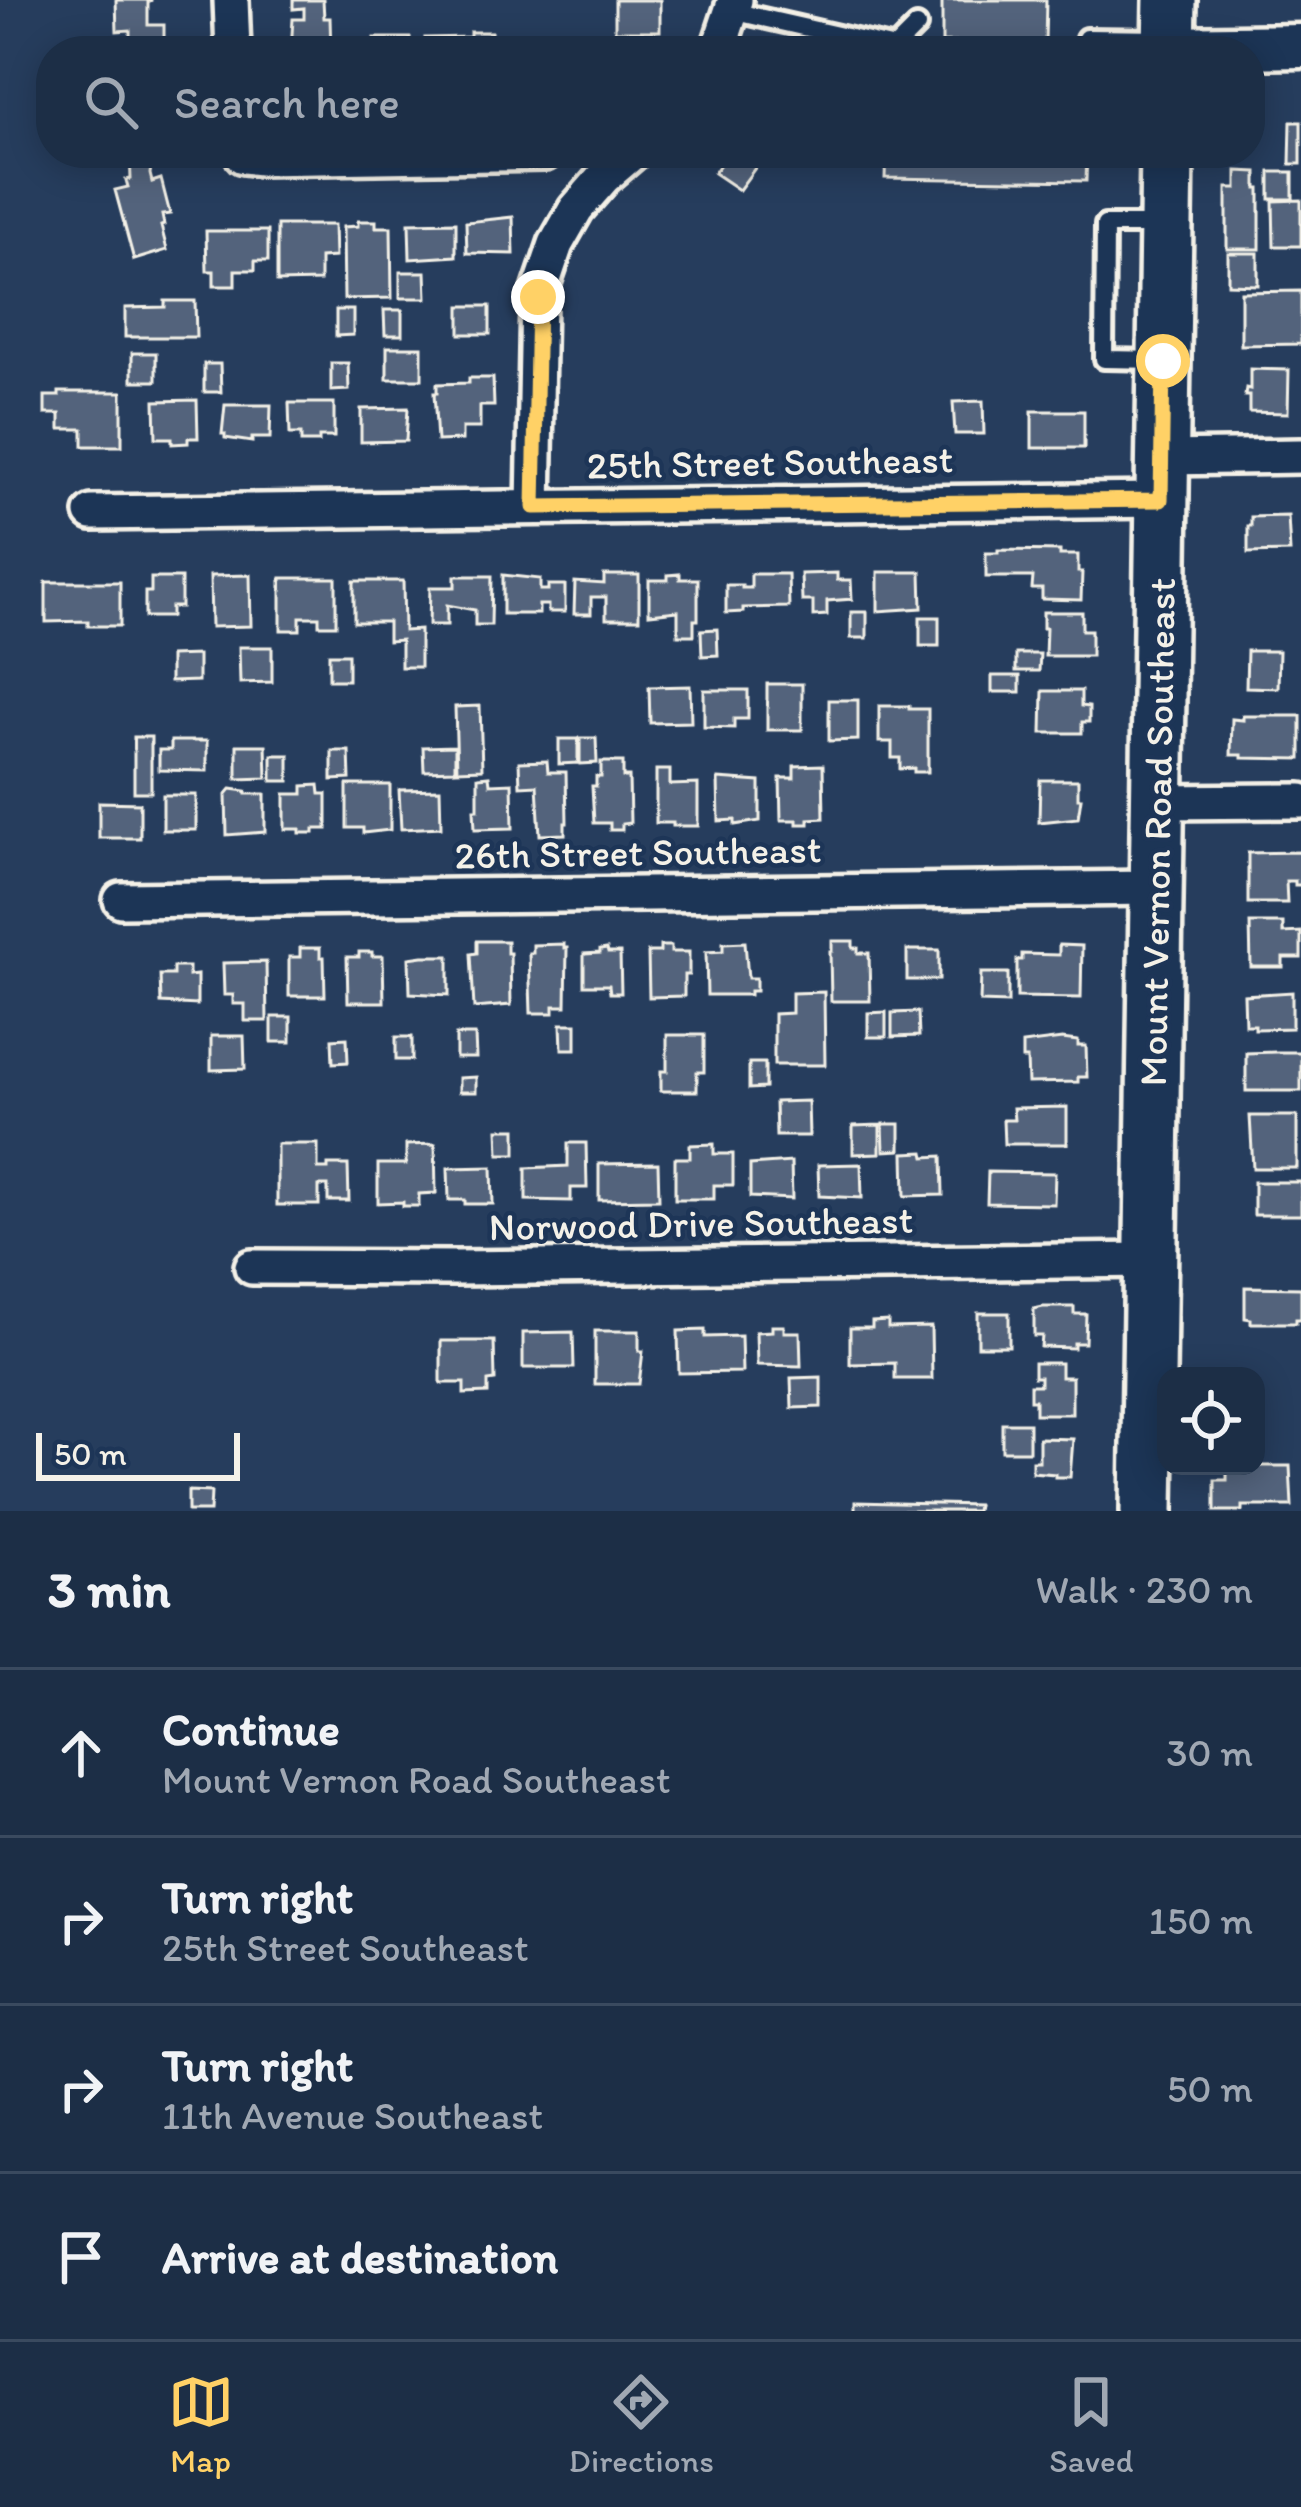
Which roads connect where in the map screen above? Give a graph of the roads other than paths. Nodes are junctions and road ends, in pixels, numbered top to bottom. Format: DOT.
graph roads {
  1 [pos="231,0"];
  2 [pos="734,5"];
  3 [pos="917,26"];
  4 [pos="1169,34"];
  5 [pos="232,36"];
  6 [pos="723,36"];
  7 [pos="850,36"];
  8 [pos="907,36"];
  9 [pos="1128,36"];
  10 [pos="1265,43"];
  11 [pos="1301,46"];
  12 [pos="614,168"];
  13 [pos="1167,168"];
  14 [pos="1301,457"];
  15 [pos="1162,479"];
  16 [pos="534,507"];
  17 [pos="92,513"];
  18 [pos="1301,801"];
  19 [pos="1157,802"];
  20 [pos="1156,888"];
  21 [pos="121,900"];
  22 [pos="1151,1260"];
  23 [pos="252,1267"];
  24 [pos="1148,1511"];
  1 -- 5 [label="street"];
  2 -- 6 [label="street"];
  2 -- 7 [label="lane"];
  3 -- 8 [label="lane"];
  4 -- 9 [label="lane"];
  10 -- 11 [label="street"];
  12 -- 16 [label="street"];
  13 -- 15 [label="main road, Mount Vernon Road Southeast"];
  14 -- 15 [label="street, 25th Street Southeast"];
  15 -- 16 [label="street, 25th Street Southeast"];
  15 -- 19 [label="main road, Mount Vernon Road Southeast"];
  16 -- 17 [label="street, 25th Street Southeast"];
  18 -- 19 [label="street"];
  19 -- 20 [label="main road, Mount Vernon Road Southeast"];
  20 -- 21 [label="street, 26th Street Southeast"];
  20 -- 22 [label="main road, Mount Vernon Road Southeast"];
  22 -- 23 [label="street, Norwood Drive Southeast"];
  22 -- 24 [label="main road, Mount Vernon Road Southeast"];
}
